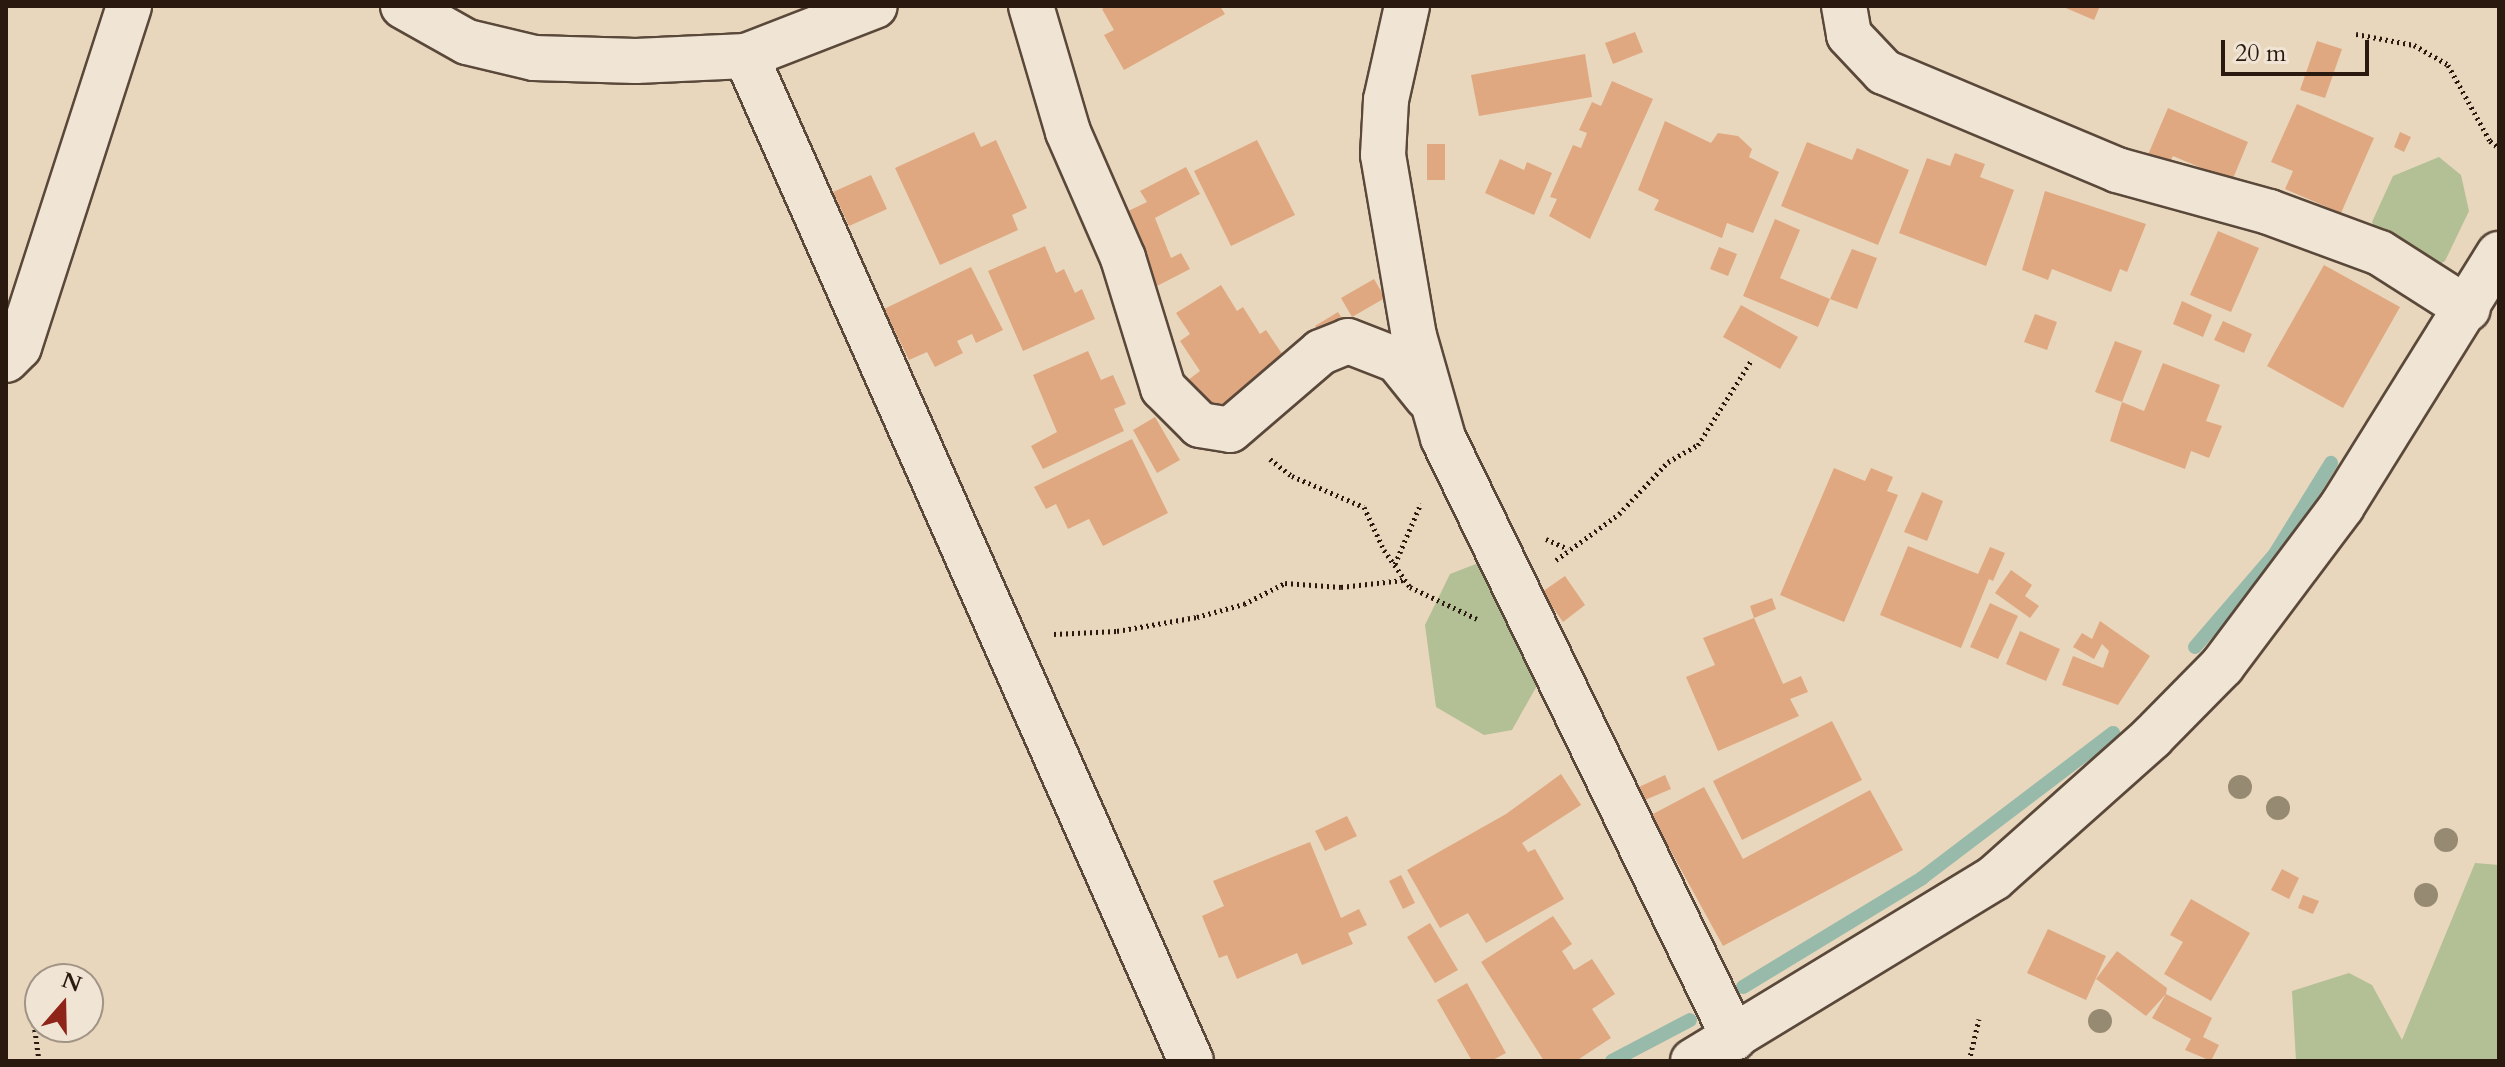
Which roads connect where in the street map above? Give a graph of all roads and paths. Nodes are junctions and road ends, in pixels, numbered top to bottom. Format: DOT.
graph roads {
  1 [pos="129,6"];
  2 [pos="403,6"];
  3 [pos="875,6"];
  4 [pos="1031,6"];
  5 [pos="1407,6"];
  6 [pos="1844,6"];
  7 [pos="2356,34"];
  8 [pos="746,56"];
  9 [pos="2499,148"];
  10 [pos="2499,254"];
  11 [pos="2468,309"];
  12 [pos="6,360"];
  13 [pos="1751,361"];
  14 [pos="1434,406"];
  15 [pos="1230,430"];
  16 [pos="1404,580"];
  17 [pos="1519,598"];
  18 [pos="1003,637"];
  19 [pos="1542,647"];
  20 [pos="1979,1019"];
  21 [pos="1734,1038"];
  22 [pos="1191,1061"];
  23 [pos="1693,1061"];
  24 [pos="1969,1061"];
  1 -- 12 [label="street"];
  2 -- 8 [label="street"];
  3 -- 8 [label="street"];
  4 -- 15 [label="street"];
  5 -- 14 [label="street"];
  6 -- 11 [label="street"];
  7 -- 9 [label="path"];
  8 -- 18 [label="street"];
  10 -- 11 [label="street"];
  11 -- 21 [label="street"];
  13 -- 17 [label="path"];
  14 -- 15 [label="street"];
  14 -- 17 [label="street"];
  15 -- 16 [label="path"];
  16 -- 18 [label="path"];
  16 -- 19 [label="path"];
  17 -- 19 [label="street"];
  18 -- 22 [label="street"];
  19 -- 21 [label="street"];
  20 -- 24 [label="path"];
  21 -- 23 [label="street"];
}
